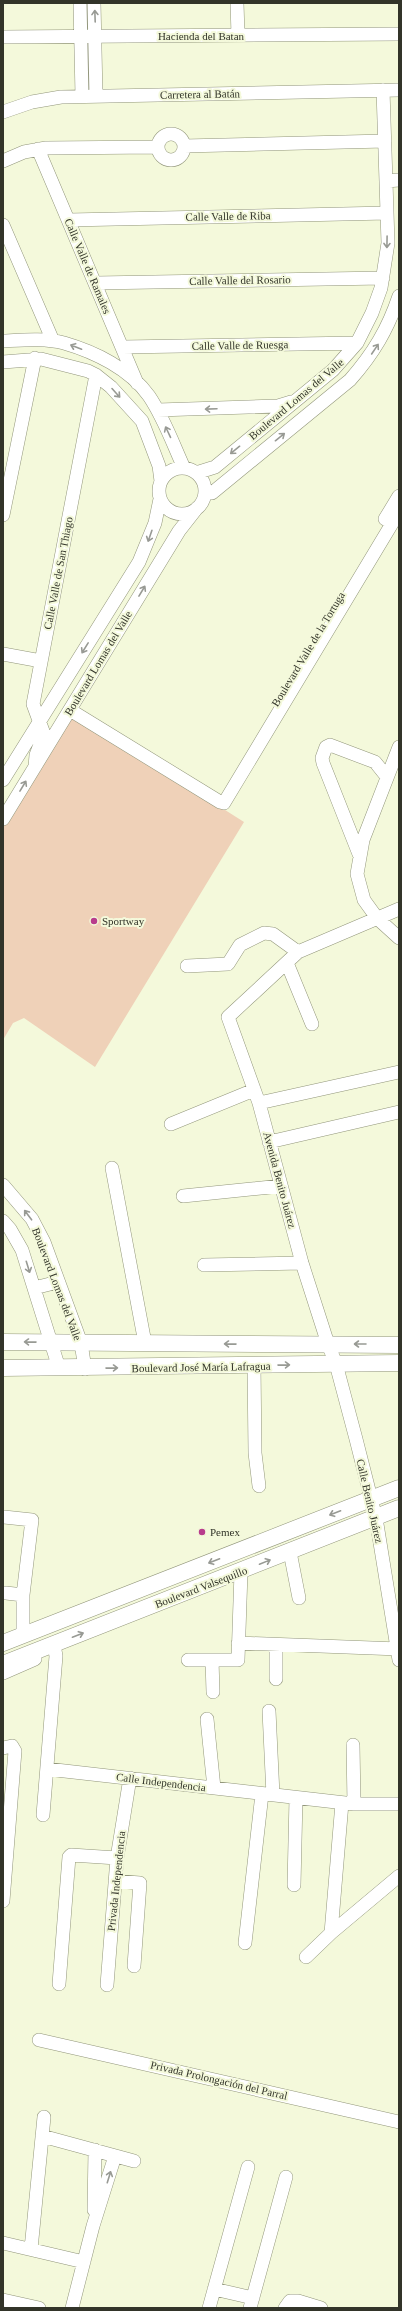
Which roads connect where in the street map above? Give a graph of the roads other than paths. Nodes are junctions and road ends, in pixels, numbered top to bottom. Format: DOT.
graph roads {
  1 [pos="80,3"];
  2 [pos="94,3"];
  3 [pos="237,3"];
  4 [pos="399,34"];
  5 [pos="238,35"];
  6 [pos="3,37"];
  7 [pos="81,37"];
  8 [pos="95,37"];
  9 [pos="383,90"];
  10 [pos="399,90"];
  11 [pos="82,96"];
  12 [pos="96,96"];
  13 [pos="3,112"];
  14 [pos="385,141"];
  15 [pos="184,146"];
  16 [pos="157,147"];
  17 [pos="38,149"];
  18 [pos="3,161"];
  19 [pos="393,181"];
  20 [pos="387,213"];
  21 [pos="69,220"];
  22 [pos="3,225"];
  23 [pos="384,278"];
  24 [pos="96,283"];
  25 [pos="399,296"];
  26 [pos="3,341"];
  27 [pos="53,341"];
  28 [pos="357,343"];
  29 [pos="123,347"];
  30 [pos="35,358"];
  31 [pos="3,362"];
  32 [pos="96,375"];
  33 [pos="137,383"];
  34 [pos="294,402"];
  35 [pos="281,409"];
  36 [pos="158,410"];
  37 [pos="307,415"];
  38 [pos="296,424"];
  39 [pos="184,468"];
  40 [pos="196,473"];
  41 [pos="161,481"];
  42 [pos="205,493"];
  43 [pos="399,496"];
  44 [pos="160,499"];
  45 [pos="197,508"];
  46 [pos="399,512"];
  47 [pos="3,515"];
  48 [pos="3,654"];
  49 [pos="41,661"];
  50 [pos="70,710"];
  51 [pos="41,719"];
  52 [pos="60,726"];
  53 [pos="399,747"];
  54 [pos="35,767"];
  55 [pos="387,777"];
  56 [pos="3,780"];
  57 [pos="218,801"];
  58 [pos="3,819"];
  59 [pos="359,854"];
  60 [pos="399,909"];
  61 [pos="377,918"];
  62 [pos="399,938"];
  63 [pos="298,952"];
  64 [pos="287,963"];
  65 [pos="187,966"];
  66 [pos="312,1024"];
  67 [pos="399,1072"];
  68 [pos="254,1090"];
  69 [pos="259,1103"];
  70 [pos="399,1112"];
  71 [pos="171,1124"];
  72 [pos="269,1142"];
  73 [pos="112,1168"];
  74 [pos="3,1186"];
  75 [pos="281,1186"];
  76 [pos="183,1196"];
  77 [pos="3,1221"];
  78 [pos="302,1263"];
  79 [pos="204,1265"];
  80 [pos="58,1282"];
  81 [pos="34,1288"];
  82 [pos="3,1342"];
  83 [pos="52,1342"];
  84 [pos="81,1342"];
  85 [pos="145,1343"];
  86 [pos="328,1344"];
  87 [pos="399,1345"];
  88 [pos="399,1363"];
  89 [pos="336,1364"];
  90 [pos="254,1366"];
  91 [pos="3,1368"];
  92 [pos="59,1368"];
  93 [pos="85,1369"];
  94 [pos="259,1486"];
  95 [pos="399,1488"];
  96 [pos="372,1499"];
  97 [pos="399,1508"];
  98 [pos="4,1517"];
  99 [pos="376,1518"];
  100 [pos="290,1552"];
  101 [pos="241,1572"];
  102 [pos="6,1594"];
  103 [pos="23,1595"];
  104 [pos="299,1598"];
  105 [pos="24,1634"];
  106 [pos="3,1643"];
  107 [pos="238,1643"];
  108 [pos="54,1644"];
  109 [pos="276,1644"];
  110 [pos="398,1653"];
  111 [pos="36,1659"];
  112 [pos="188,1660"];
  113 [pos="212,1660"];
  114 [pos="3,1664"];
  115 [pos="3,1674"];
  116 [pos="276,1679"];
  117 [pos="213,1692"];
  118 [pos="269,1711"];
  119 [pos="207,1719"];
  120 [pos="353,1745"];
  121 [pos="7,1747"];
  122 [pos="47,1769"];
  123 [pos="130,1778"];
  124 [pos="214,1788"];
  125 [pos="267,1794"];
  126 [pos="296,1798"];
  127 [pos="348,1804"];
  128 [pos="399,1804"];
  129 [pos="43,1815"];
  130 [pos="117,1858"];
  131 [pos="399,1876"];
  132 [pos="115,1881"];
  133 [pos="294,1885"];
  134 [pos="3,1901"];
  135 [pos="330,1933"];
  136 [pos="245,1942"];
  137 [pos="306,1957"];
  138 [pos="134,1966"];
  139 [pos="59,1984"];
  140 [pos="107,1985"];
  141 [pos="39,2040"];
  142 [pos="44,2117"];
  143 [pos="399,2122"];
  144 [pos="42,2136"];
  145 [pos="95,2150"];
  146 [pos="115,2156"];
  147 [pos="134,2161"];
  148 [pos="248,2168"];
  149 [pos="286,2177"];
  150 [pos="93,2226"];
  151 [pos="3,2243"];
  152 [pos="31,2249"];
  153 [pos="84,2262"];
  154 [pos="214,2289"];
  155 [pos="3,2300"];
  156 [pos="252,2303"];
  157 [pos="39,2308"];
  158 [pos="72,2308"];
  159 [pos="209,2308"];
  160 [pos="285,2308"];
  161 [pos="321,2308"];
  1 -- 7 [label="street"];
  8 -- 2 [label="street, one-way"];
  3 -- 5 [label="street"];
  4 -- 5 [label="street, Hacienda del Batan"];
  5 -- 8 [label="street, Hacienda del Batan"];
  6 -- 7 [label="street, Hacienda del Batan"];
  7 -- 8 [label="street, Hacienda del Batan"];
  7 -- 11 [label="street"];
  8 -- 12 [label="street"];
  9 -- 10 [label="street, Carretera al Batán"];
  9 -- 12 [label="street, Carretera al Batán"];
  9 -- 14 [label="street, Boulevard Lomas del Valle"];
  11 -- 12 [label="street, Carretera al Batán"];
  11 -- 13 [label="street, Carretera al Batán"];
  14 -- 15 [label="street"];
  14 -- 19 [label="street, Boulevard Lomas del Valle"];
  15 -- 16 [label="street"];
  15 -- 16 [label="street"];
  16 -- 17 [label="street"];
  17 -- 18 [label="street"];
  17 -- 21 [label="street, Calle Valle de Ramales"];
  19 -- 20 [label="street, Boulevard Lomas del Valle"];
  20 -- 21 [label="street, Calle Valle de Riba"];
  20 -- 23 [label="street, Boulevard Lomas del Valle, one-way"];
  21 -- 24 [label="street, Calle Valle de Ramales"];
  22 -- 27 [label="street"];
  23 -- 24 [label="street, Calle Valle del Rosario"];
  23 -- 28 [label="street, Boulevard Lomas del Valle"];
  24 -- 29 [label="street, Calle Valle de Ramales"];
  37 -- 25 [label="street, Boulevard Lomas del Valle, one-way"];
  26 -- 27 [label="street"];
  33 -- 27 [label="street, one-way"];
  28 -- 29 [label="street, Calle Valle de Ruesga"];
  28 -- 34 [label="street, Boulevard Lomas del Valle"];
  29 -- 33 [label="street, Calle Valle de Ramales"];
  30 -- 31 [label="street"];
  30 -- 32 [label="street"];
  30 -- 47 [label="street"];
  32 -- 41 [label="street, one-way"];
  32 -- 49 [label="street, Calle Valle de San Thiago"];
  33 -- 36 [label="street"];
  34 -- 35 [label="street, Boulevard Lomas del Valle"];
  34 -- 37 [label="street"];
  35 -- 36 [label="street, one-way"];
  35 -- 38 [label="street"];
  35 -- 40 [label="street, Boulevard Lomas del Valle, one-way"];
  39 -- 36 [label="street, one-way"];
  37 -- 38 [label="street, Boulevard Lomas del Valle"];
  42 -- 38 [label="street, Boulevard Lomas del Valle, one-way"];
  39 -- 40 [label="street"];
  39 -- 41 [label="street"];
  40 -- 42 [label="street"];
  41 -- 44 [label="street"];
  42 -- 45 [label="street"];
  43 -- 57 [label="street, Boulevard Valle de la Tortuga"];
  44 -- 45 [label="street"];
  44 -- 51 [label="street, Boulevard Lomas del Valle, one-way"];
  50 -- 45 [label="street, Boulevard Lomas del Valle, one-way"];
  46 -- 57 [label="street, Boulevard Valle de la Tortuga"];
  48 -- 49 [label="street"];
  49 -- 51 [label="street, Calle Valle de San Thiago"];
  50 -- 52 [label="street, Boulevard Lomas del Valle"];
  50 -- 57 [label="street"];
  51 -- 52 [label="street"];
  51 -- 54 [label="street, Calle Valle de San Thiago"];
  51 -- 56 [label="street, Boulevard Lomas del Valle"];
  52 -- 54 [label="street, Boulevard Lomas del Valle"];
  53 -- 55 [label="street"];
  58 -- 54 [label="street, Boulevard Lomas del Valle, one-way"];
  55 -- 59 [label="street"];
  55 -- 59 [label="street"];
  59 -- 61 [label="street"];
  60 -- 61 [label="street"];
  61 -- 62 [label="street"];
  61 -- 63 [label="street"];
  63 -- 64 [label="street"];
  63 -- 65 [label="street"];
  64 -- 66 [label="street"];
  64 -- 68 [label="street, Avenida Benito Juárez"];
  67 -- 69 [label="street"];
  68 -- 69 [label="street, Avenida Benito Juárez"];
  68 -- 71 [label="street"];
  69 -- 72 [label="street, Avenida Benito Juárez"];
  70 -- 72 [label="street"];
  72 -- 75 [label="street, Avenida Benito Juárez"];
  73 -- 85 [label="street"];
  80 -- 74 [label="street, Boulevard Lomas del Valle, one-way"];
  75 -- 76 [label="street"];
  75 -- 78 [label="street, Avenida Benito Juárez"];
  77 -- 81 [label="street, Boulevard Lomas del Valle, one-way"];
  78 -- 79 [label="street"];
  78 -- 86 [label="street, Avenida Benito Juárez"];
  80 -- 81 [label="street"];
  80 -- 84 [label="street, Boulevard Lomas del Valle"];
  81 -- 83 [label="street, Boulevard Lomas del Valle"];
  83 -- 82 [label="main road, Boulevard José María Lafragua, one-way"];
  83 -- 84 [label="main road, Boulevard José María Lafragua"];
  83 -- 92 [label="street, Boulevard Lomas del Valle"];
  84 -- 85 [label="main road, Boulevard José María Lafragua"];
  84 -- 93 [label="street, Boulevard Lomas del Valle"];
  86 -- 85 [label="main road, Boulevard José María Lafragua, one-way"];
  87 -- 86 [label="main road, Boulevard José María Lafragua, one-way"];
  86 -- 89 [label="street, Calle Benito Juárez"];
  88 -- 89 [label="main road, Boulevard José María Lafragua"];
  90 -- 89 [label="main road, Boulevard José María Lafragua, one-way"];
  89 -- 96 [label="street, Calle Benito Juárez"];
  93 -- 90 [label="main road, Boulevard José María Lafragua, one-way"];
  90 -- 94 [label="street"];
  91 -- 92 [label="main road, Boulevard José María Lafragua"];
  92 -- 93 [label="main road, Boulevard José María Lafragua"];
  95 -- 96 [label="main road, Boulevard Valsequillo"];
  96 -- 99 [label="street, Calle Benito Juárez"];
  96 -- 105 [label="main road, Boulevard Valsequillo, one-way"];
  97 -- 99 [label="main road, Boulevard Valsequillo"];
  98 -- 103 [label="street"];
  99 -- 100 [label="main road, Boulevard Valsequillo"];
  99 -- 110 [label="street, Calle Benito Juárez"];
  101 -- 100 [label="main road, Boulevard Valsequillo, one-way"];
  100 -- 104 [label="street"];
  101 -- 107 [label="street"];
  108 -- 101 [label="main road, Boulevard Valsequillo, one-way"];
  102 -- 103 [label="street"];
  103 -- 105 [label="street"];
  105 -- 106 [label="main road, Boulevard Valsequillo"];
  107 -- 109 [label="street"];
  107 -- 113 [label="street"];
  108 -- 114 [label="main road, Boulevard Valsequillo"];
  108 -- 122 [label="street"];
  109 -- 110 [label="street"];
  109 -- 116 [label="street"];
  111 -- 115 [label="street"];
  112 -- 113 [label="street"];
  113 -- 117 [label="street"];
  118 -- 125 [label="street"];
  119 -- 124 [label="street"];
  120 -- 127 [label="street"];
  121 -- 134 [label="street"];
  122 -- 123 [label="street, Calle Independencia"];
  122 -- 129 [label="street"];
  123 -- 124 [label="street, Calle Independencia"];
  123 -- 130 [label="street, Privada Independencia"];
  124 -- 125 [label="street, Calle Independencia"];
  125 -- 126 [label="street, Calle Independencia"];
  125 -- 136 [label="street"];
  126 -- 127 [label="street, Calle Independencia"];
  126 -- 133 [label="street"];
  127 -- 128 [label="street, Calle Independencia"];
  127 -- 135 [label="street"];
  130 -- 132 [label="street, Privada Independencia"];
  130 -- 139 [label="street"];
  131 -- 135 [label="street"];
  132 -- 138 [label="street"];
  132 -- 140 [label="street, Privada Independencia"];
  135 -- 137 [label="street"];
  141 -- 143 [label="street, Privada Prolongación del Parral"];
  142 -- 144 [label="street"];
  144 -- 145 [label="street"];
  144 -- 152 [label="street"];
  145 -- 146 [label="street"];
  145 -- 150 [label="street"];
  146 -- 147 [label="street"];
  150 -- 146 [label="street, one-way"];
  148 -- 154 [label="street"];
  149 -- 156 [label="street"];
  150 -- 153 [label="street"];
  151 -- 152 [label="street"];
  152 -- 153 [label="street"];
  153 -- 158 [label="street"];
  154 -- 156 [label="street"];
  154 -- 159 [label="street"];
  155 -- 157 [label="street"];
  160 -- 161 [label="street"];
}
